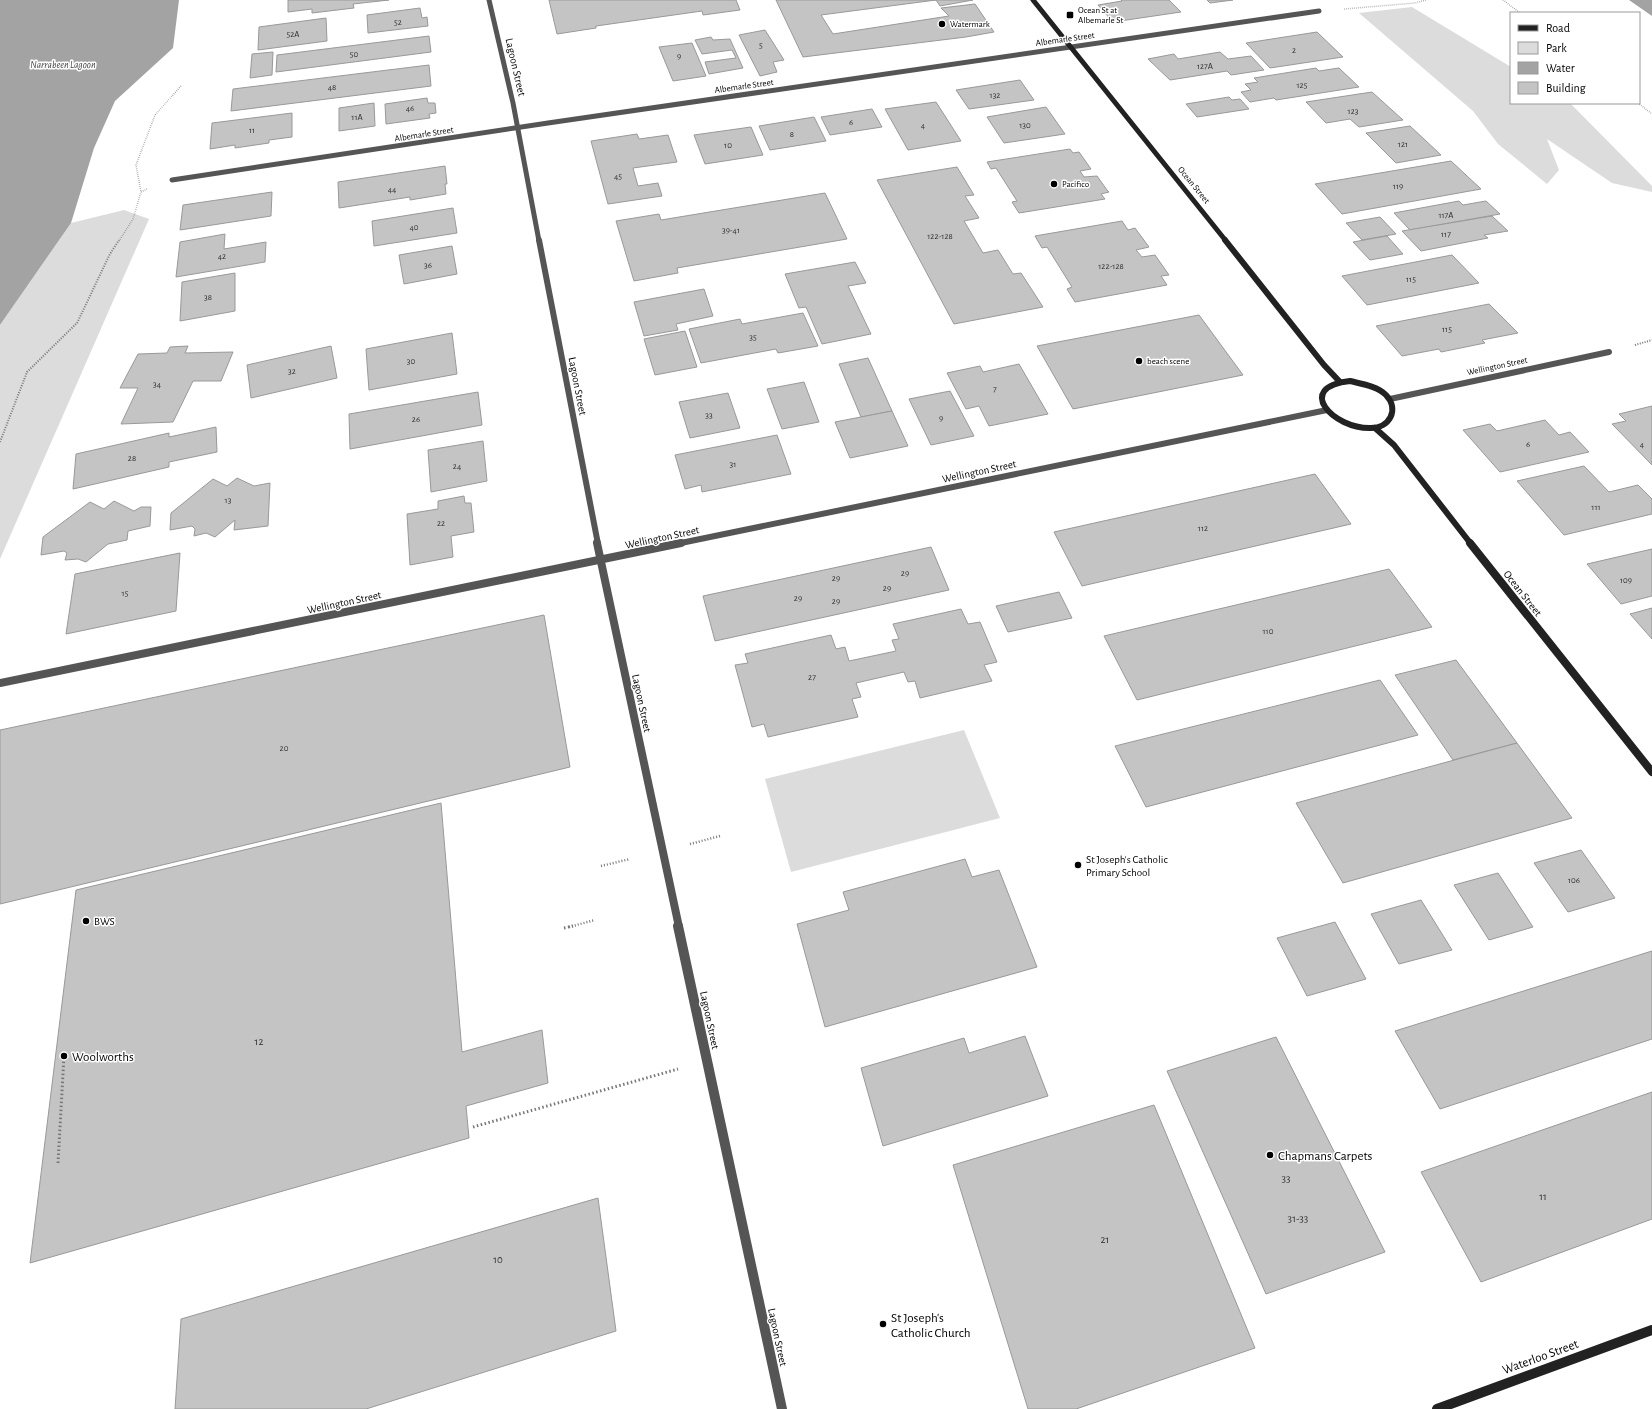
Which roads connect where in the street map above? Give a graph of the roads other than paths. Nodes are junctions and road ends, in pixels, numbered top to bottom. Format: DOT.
graph roads {
  1 [pos="489,0"];
  2 [pos="1034,0"];
  3 [pos="1320,11"];
  4 [pos="1070,47"];
  5 [pos="517,128"];
  6 [pos="172,180"];
  7 [pos="1609,352"];
  8 [pos="1340,382"];
  9 [pos="1390,399"];
  10 [pos="1327,410"];
  11 [pos="1375,428"];
  12 [pos="601,561"];
  13 [pos="0,683"];
  14 [pos="1652,772"];
  15 [pos="1652,1330"];
  16 [pos="782,1409"];
  17 [pos="1437,1409"];
  1 -- 5 [label="street, Lagoon Street"];
  2 -- 4 [label="street, Ocean Street"];
  3 -- 4 [label="street, Albemarle Street"];
  4 -- 5 [label="street, Albemarle Street"];
  4 -- 8 [label="street, Ocean Street"];
  5 -- 6 [label="street, Albemarle Street"];
  5 -- 12 [label="street, Lagoon Street"];
  7 -- 9 [label="street, Wellington Street"];
  8 -- 9 [label="street"];
  8 -- 10 [label="street"];
  9 -- 11 [label="street"];
  10 -- 11 [label="street"];
  10 -- 12 [label="street, Wellington Street"];
  11 -- 14 [label="street, Ocean Street"];
  12 -- 13 [label="street, Wellington Street"];
  12 -- 16 [label="street, Lagoon Street"];
  15 -- 17 [label="street, Waterloo Street"];
}
